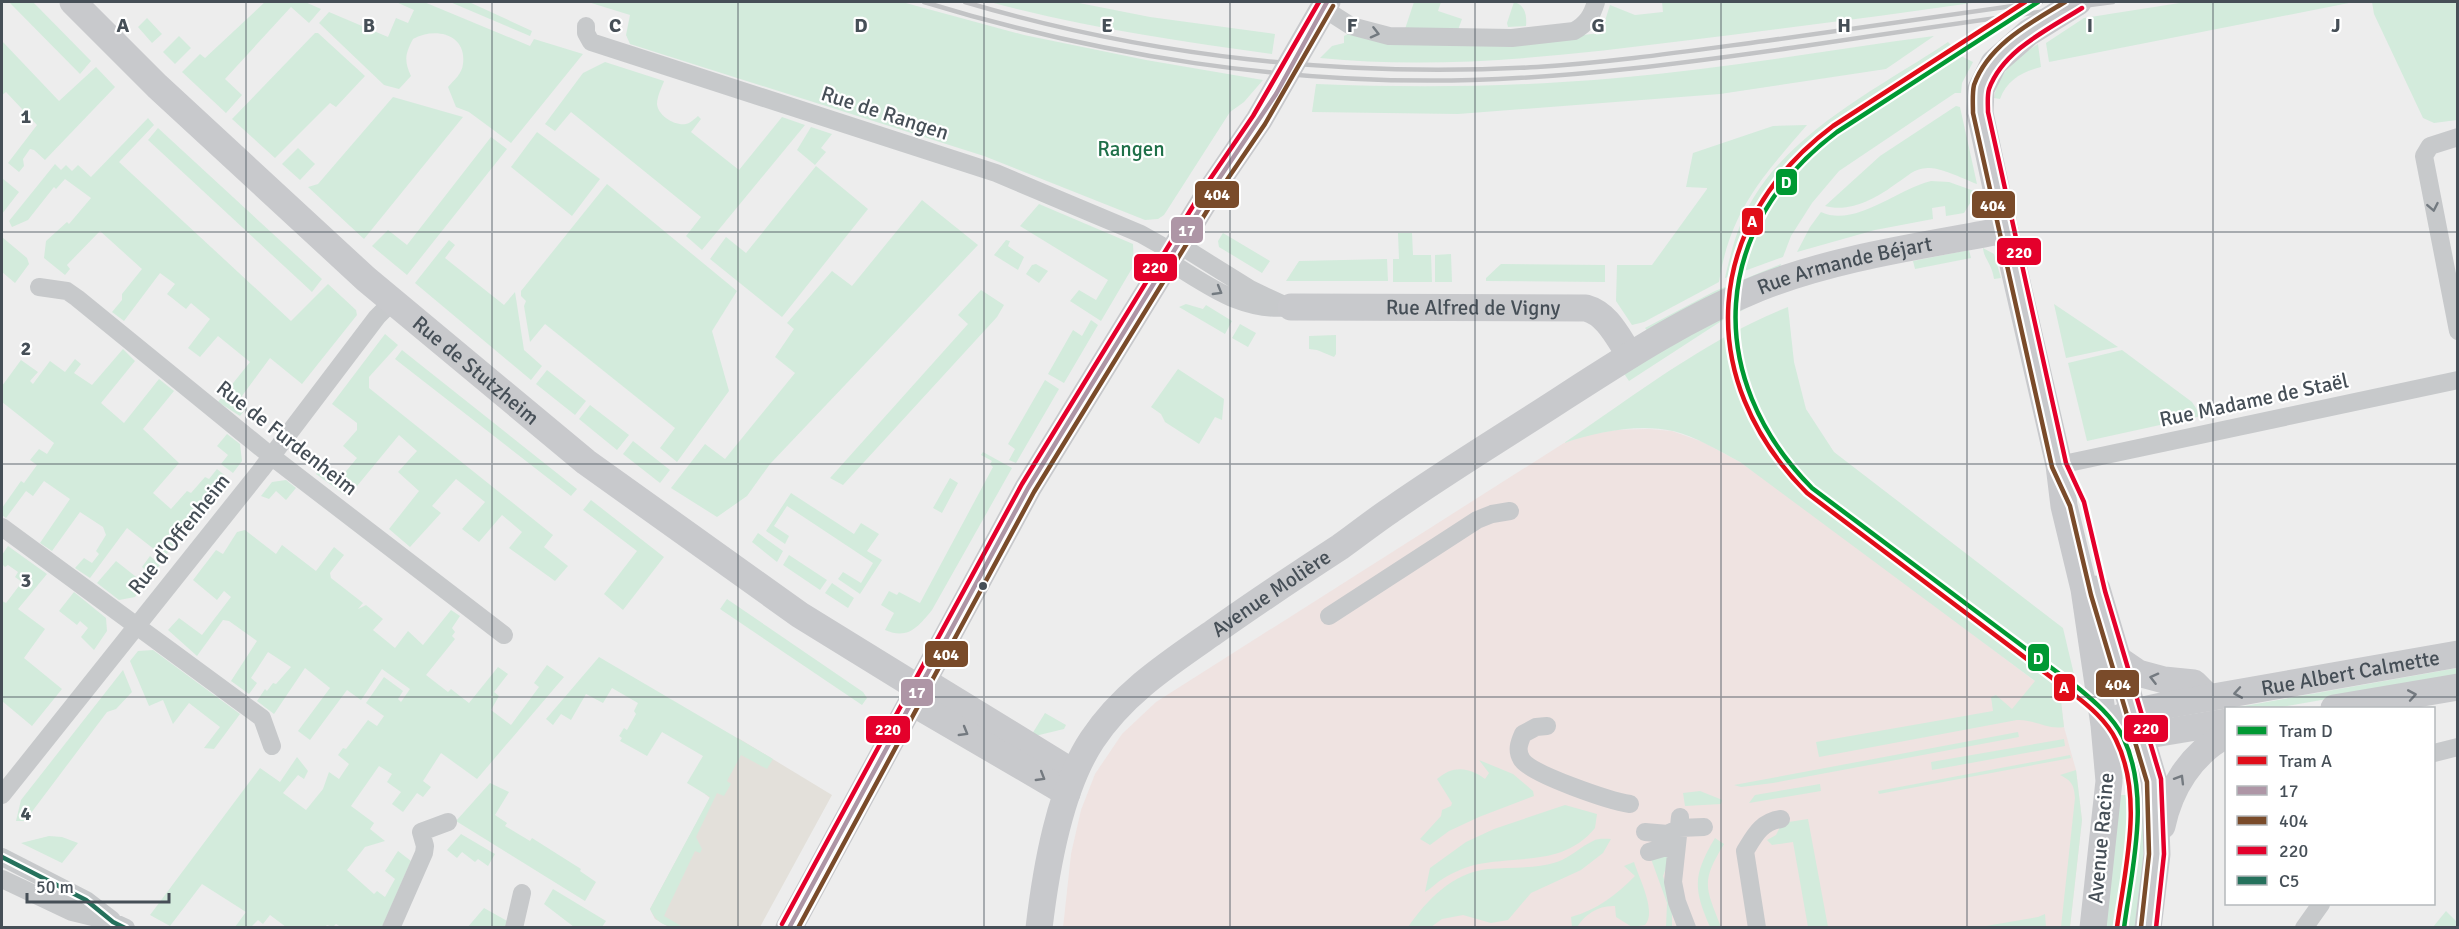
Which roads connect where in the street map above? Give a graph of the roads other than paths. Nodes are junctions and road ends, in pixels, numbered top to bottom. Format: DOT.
graph roads {
  1 [pos="73,2"];
  2 [pos="1596,2"];
  3 [pos="2078,2"];
  4 [pos="1325,5"];
  5 [pos="586,26"];
  6 [pos="2457,137"];
  7 [pos="2005,230"];
  8 [pos="1173,252"];
  9 [pos="39,287"];
  10 [pos="392,302"];
  11 [pos="1291,307"];
  12 [pos="2457,331"];
  13 [pos="1630,355"];
  14 [pos="2457,380"];
  15 [pos="272,456"];
  16 [pos="2059,465"];
  17 [pos="1510,511"];
  18 [pos="2,527"];
  19 [pos="1329,616"];
  20 [pos="136,624"];
  21 [pos="504,635"];
  22 [pos="2457,654"];
  23 [pos="2119,660"];
  24 [pos="2457,687"];
  25 [pos="919,691"];
  26 [pos="2209,698"];
  27 [pos="2340,707"];
  28 [pos="2225,722"];
  29 [pos="1546,726"];
  30 [pos="2121,726"];
  31 [pos="2225,736"];
  32 [pos="272,746"];
  33 [pos="2457,747"];
  34 [pos="2435,752"];
  35 [pos="1070,783"];
  36 [pos="2,795"];
  37 [pos="1630,804"];
  38 [pos="1781,819"];
  39 [pos="448,822"];
  40 [pos="1704,827"];
  41 [pos="1645,832"];
  42 [pos="1670,838"];
  43 [pos="2157,854"];
  44 [pos="8,860"];
  45 [pos="2,880"];
  46 [pos="522,893"];
  47 [pos="1677,902"];
  48 [pos="2320,905"];
  49 [pos="1751,924"];
  50 [pos="116,925"];
  51 [pos="391,927"];
  52 [pos="514,927"];
  53 [pos="789,927"];
  54 [pos="1039,927"];
  55 [pos="1677,927"];
  56 [pos="1687,927"];
  57 [pos="2093,927"];
  58 [pos="2148,927"];
  59 [pos="2304,927"];
  1 -- 10 [label="street, Rue de Stutzheim"];
  4 -- 2 [label="street, one-way"];
  3 -- 7 [label="street, Avenue Racine"];
  4 -- 8 [label="street"];
  5 -- 8 [label="street, Rue de Rangen"];
  6 -- 12 [label="street, one-way"];
  7 -- 13 [label="street, Rue Armande Béjart"];
  7 -- 16 [label="street, Avenue Racine"];
  8 -- 11 [label="street, Rue Alfred de Vigny"];
  8 -- 25 [label="street"];
  9 -- 15 [label="street, Rue de Furdenheim"];
  10 -- 15 [label="street, Rue d'Offenheim"];
  10 -- 25 [label="street, Rue de Stutzheim"];
  11 -- 13 [label="street, Rue Alfred de Vigny"];
  13 -- 35 [label="street, Avenue Molière"];
  14 -- 16 [label="street, Rue Madame de Staël"];
  15 -- 20 [label="street, Rue d'Offenheim"];
  15 -- 21 [label="street, Rue de Furdenheim"];
  16 -- 23 [label="street, Avenue Racine"];
  16 -- 30 [label="street, Avenue Racine"];
  17 -- 19 [label="street"];
  18 -- 20 [label="street"];
  20 -- 32 [label="street"];
  20 -- 36 [label="street, Rue d'Offenheim"];
  22 -- 26 [label="street, Rue Albert Calmette, one-way"];
  26 -- 23 [label="street, one-way"];
  23 -- 30 [label="street, Avenue Racine"];
  27 -- 24 [label="street, Rue Albert Calmette, one-way"];
  25 -- 35 [label="street, Rue de Stutzheim"];
  25 -- 53 [label="street"];
  26 -- 30 [label="street, Rue Albert Calmette"];
  28 -- 30 [label="street"];
  29 -- 37 [label="street"];
  30 -- 43 [label="street, Avenue Racine"];
  30 -- 57 [label="street, Avenue Racine"];
  43 -- 31 [label="street, one-way"];
  33 -- 34 [label="street"];
  35 -- 54 [label="street, Avenue Molière"];
  38 -- 49 [label="street"];
  39 -- 51 [label="street"];
  40 -- 42 [label="street"];
  41 -- 42 [label="street"];
  42 -- 47 [label="street"];
  43 -- 58 [label="street, Avenue Racine"];
  44 -- 45 [label="street"];
  44 -- 50 [label="street"];
  45 -- 50 [label="street"];
  46 -- 52 [label="street"];
  47 -- 55 [label="street"];
  47 -- 56 [label="street"];
  48 -- 59 [label="street"];
}
